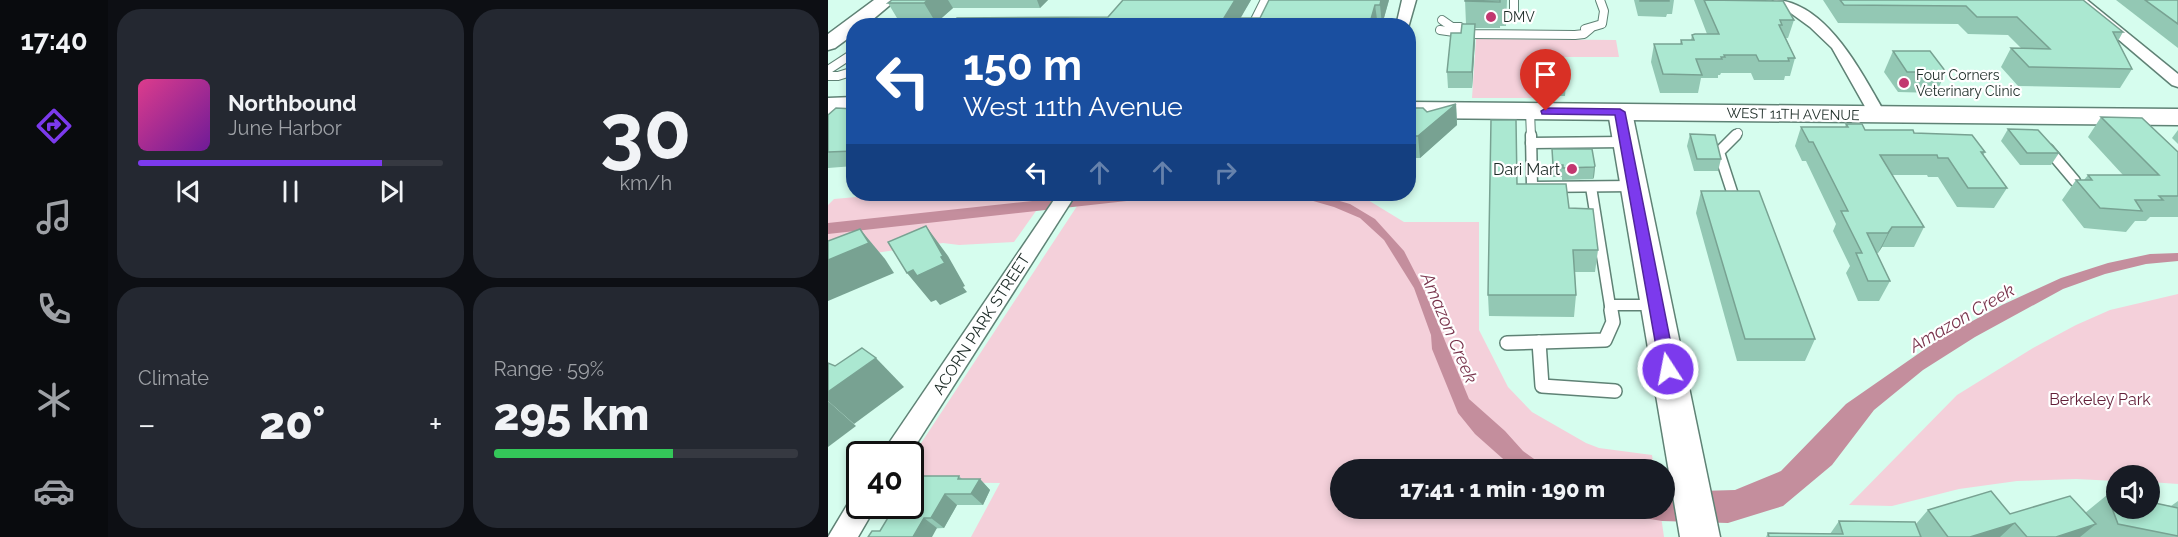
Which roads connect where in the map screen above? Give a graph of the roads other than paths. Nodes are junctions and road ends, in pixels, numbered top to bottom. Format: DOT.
graph roads {
  1 [pos="886,0"];
  2 [pos="1265,0"];
  3 [pos="1408,0"];
  4 [pos="1514,0"];
  5 [pos="1600,0"];
  6 [pos="1780,0"];
  7 [pos="2079,0"];
  8 [pos="1514,14"];
  9 [pos="862,18"];
  10 [pos="1256,18"];
  11 [pos="1405,18"];
  12 [pos="1442,20"];
  13 [pos="1483,28"];
  14 [pos="1500,28"];
  15 [pos="1590,29"];
  16 [pos="846,30"];
  17 [pos="1440,30"];
  18 [pos="828,44"];
  19 [pos="846,58"];
  20 [pos="828,69"];
  21 [pos="846,74"];
  22 [pos="828,76"];
  23 [pos="2178,82"];
  24 [pos="846,105"];
  25 [pos="828,106"];
  26 [pos="1416,110"];
  27 [pos="1530,111"];
  28 [pos="1620,112"];
  29 [pos="1878,115"];
  30 [pos="2178,117"];
  31 [pos="1738,133"];
  32 [pos="1625,142"];
  33 [pos="1531,143"];
  34 [pos="2042,143"];
  35 [pos="2075,181"];
  36 [pos="1633,186"];
  37 [pos="1591,187"];
  38 [pos="1062,201"];
  39 [pos="1735,201"];
  40 [pos="1610,305"];
  41 [pos="1656,305"];
  42 [pos="1539,342"];
  43 [pos="1507,343"];
  44 [pos="1615,391"];
  45 [pos="904,441"];
  46 [pos="854,519"];
  47 [pos="842,537"];
  48 [pos="1700,537"];
  1 -- 9 [label="street"];
  2 -- 10 [label="lane"];
  3 -- 11 [label="street"];
  4 -- 8 [label="lane"];
  5 -- 15 [label="lane"];
  6 -- 29 [label="street"];
  7 -- 23 [label="street"];
  12 -- 13 [label="lane"];
  14 -- 15 [label="lane"];
  15 -- 17 [label="lane"];
  16 -- 18 [label="street"];
  19 -- 20 [label="lane"];
  21 -- 22 [label="lane"];
  24 -- 25 [label="main road"];
  26 -- 27 [label="main road, WEST 11TH AVENUE"];
  27 -- 28 [label="main road, WEST 11TH AVENUE"];
  27 -- 33 [label="lane"];
  28 -- 29 [label="main road, WEST 11TH AVENUE"];
  28 -- 32 [label="street"];
  29 -- 30 [label="main road, WEST 11TH AVENUE"];
  31 -- 39 [label="lane"];
  32 -- 33 [label="lane"];
  32 -- 36 [label="street"];
  33 -- 37 [label="lane"];
  34 -- 35 [label="lane"];
  36 -- 37 [label="lane"];
  36 -- 41 [label="street"];
  37 -- 40 [label="lane"];
  38 -- 45 [label="street, ACORN PARK STREET"];
  40 -- 41 [label="lane"];
  40 -- 42 [label="lane"];
  41 -- 48 [label="street"];
  42 -- 43 [label="lane"];
  42 -- 44 [label="lane"];
  46 -- 47 [label="street"];
}
